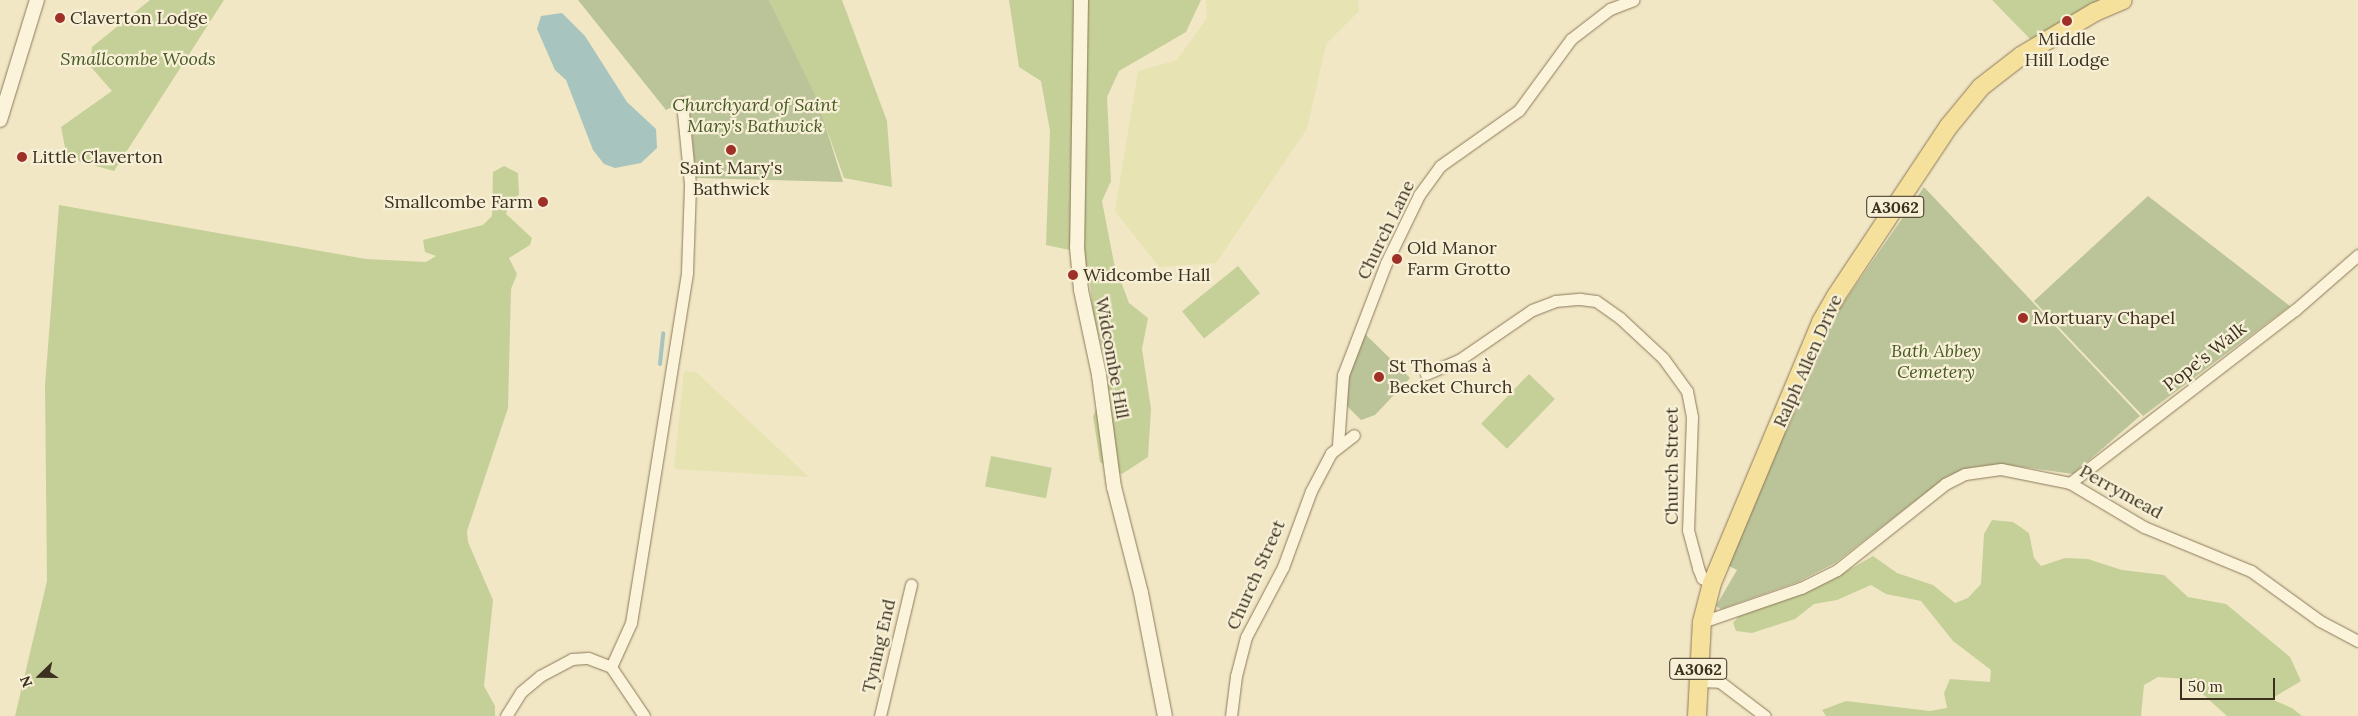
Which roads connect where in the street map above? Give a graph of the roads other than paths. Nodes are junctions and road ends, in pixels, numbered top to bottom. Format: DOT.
graph roads {
  1 [pos="38,0"];
  2 [pos="1081,0"];
  3 [pos="1633,0"];
  4 [pos="2123,0"];
  5 [pos="682,102"];
  6 [pos="0,120"];
  7 [pos="2358,255"];
  8 [pos="1426,374"];
  9 [pos="1354,435"];
  10 [pos="1338,446"];
  11 [pos="2070,482"];
  12 [pos="1712,583"];
  13 [pos="911,585"];
  14 [pos="1702,622"];
  15 [pos="2358,641"];
  16 [pos="611,667"];
  17 [pos="1697,681"];
  18 [pos="506,716"];
  19 [pos="644,716"];
  20 [pos="880,716"];
  21 [pos="1165,716"];
  22 [pos="1231,716"];
  23 [pos="1697,716"];
  24 [pos="1766,716"];
  1 -- 6 [label="street"];
  2 -- 21 [label="street, Widcombe Hill"];
  3 -- 10 [label="street, Church Lane"];
  4 -- 12 [label="main road, Ralph Allen Drive / A3062"];
  5 -- 16 [label="street"];
  7 -- 11 [label="street, Pope's Walk"];
  8 -- 12 [label="street, Church Street"];
  9 -- 10 [label="street, Church Street"];
  10 -- 22 [label="street, Church Street"];
  11 -- 14 [label="street, Perrymead"];
  11 -- 15 [label="street, Perrymead"];
  12 -- 14 [label="main road, Ralph Allen Drive / A3062"];
  13 -- 20 [label="street, Tyning End"];
  14 -- 17 [label="main road, A3062"];
  16 -- 18 [label="street"];
  16 -- 19 [label="street"];
  17 -- 23 [label="main road, A3062"];
  17 -- 24 [label="street"];
}
